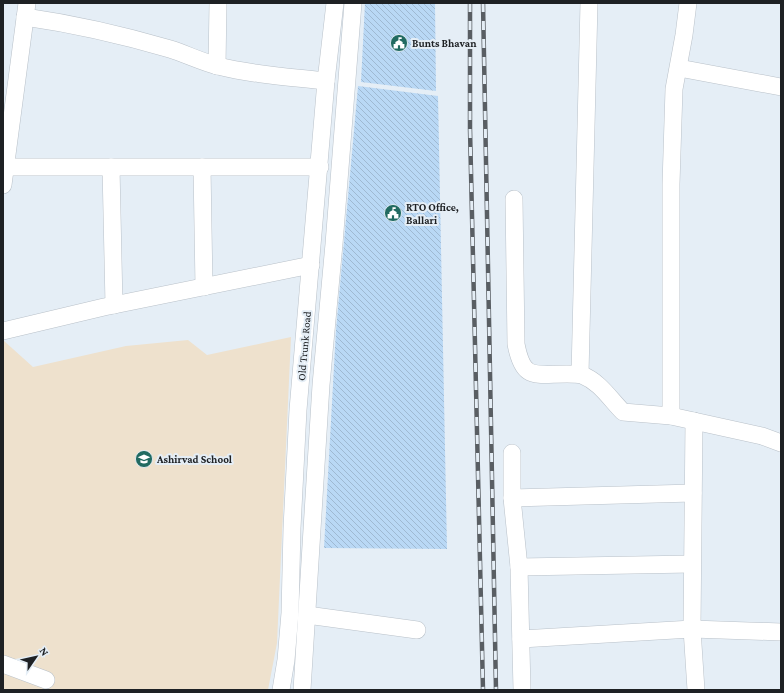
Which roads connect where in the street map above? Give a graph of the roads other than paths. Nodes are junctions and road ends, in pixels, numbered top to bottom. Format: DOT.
graph roads {
  1 [pos="218,3"];
  2 [pos="335,3"];
  3 [pos="353,3"];
  4 [pos="590,3"];
  5 [pos="688,3"];
  6 [pos="26,10"];
  7 [pos="217,66"];
  8 [pos="679,68"];
  9 [pos="326,81"];
  10 [pos="781,88"];
  11 [pos="320,166"];
  12 [pos="5,167"];
  13 [pos="111,167"];
  14 [pos="202,167"];
  15 [pos="3,185"];
  16 [pos="514,199"];
  17 [pos="311,265"];
  18 [pos="204,286"];
  19 [pos="114,305"];
  20 [pos="3,331"];
  21 [pos="580,374"];
  22 [pos="298,410"];
  23 [pos="320,413"];
  24 [pos="671,416"];
  25 [pos="694,421"];
  26 [pos="781,443"];
  27 [pos="512,452"];
  28 [pos="693,493"];
  29 [pos="512,498"];
  30 [pos="692,564"];
  31 [pos="519,567"];
  32 [pos="307,615"];
  33 [pos="692,629"];
  34 [pos="417,630"];
  35 [pos="781,632"];
  36 [pos="521,639"];
  37 [pos="3,664"];
  38 [pos="46,680"];
  39 [pos="281,690"];
  40 [pos="306,690"];
  41 [pos="522,690"];
  42 [pos="696,690"];
  1 -- 7 [label="street"];
  2 -- 9 [label="street, Old Trunk Road"];
  3 -- 23 [label="street, Old Trunk Road"];
  4 -- 21 [label="street"];
  5 -- 8 [label="street"];
  6 -- 7 [label="street"];
  6 -- 12 [label="street"];
  7 -- 9 [label="street"];
  8 -- 10 [label="street"];
  8 -- 24 [label="street"];
  9 -- 11 [label="street, Old Trunk Road"];
  11 -- 14 [label="street"];
  11 -- 17 [label="street, Old Trunk Road"];
  12 -- 13 [label="street"];
  12 -- 15 [label="street"];
  13 -- 14 [label="street"];
  13 -- 19 [label="street"];
  14 -- 18 [label="street"];
  16 -- 21 [label="street"];
  17 -- 18 [label="street"];
  17 -- 22 [label="street, Old Trunk Road"];
  18 -- 19 [label="street"];
  19 -- 20 [label="street"];
  21 -- 24 [label="street"];
  22 -- 23 [label="street"];
  22 -- 39 [label="street, Old Trunk Road"];
  23 -- 32 [label="street, Old Trunk Road"];
  24 -- 25 [label="street"];
  25 -- 26 [label="street"];
  25 -- 28 [label="street"];
  27 -- 29 [label="street"];
  28 -- 29 [label="street"];
  28 -- 30 [label="street"];
  29 -- 31 [label="street"];
  30 -- 31 [label="street"];
  30 -- 33 [label="street"];
  31 -- 36 [label="street"];
  32 -- 34 [label="street"];
  32 -- 40 [label="street, Old Trunk Road"];
  33 -- 35 [label="street"];
  33 -- 36 [label="street"];
  33 -- 42 [label="street"];
  36 -- 41 [label="street"];
  37 -- 38 [label="street"];
}
